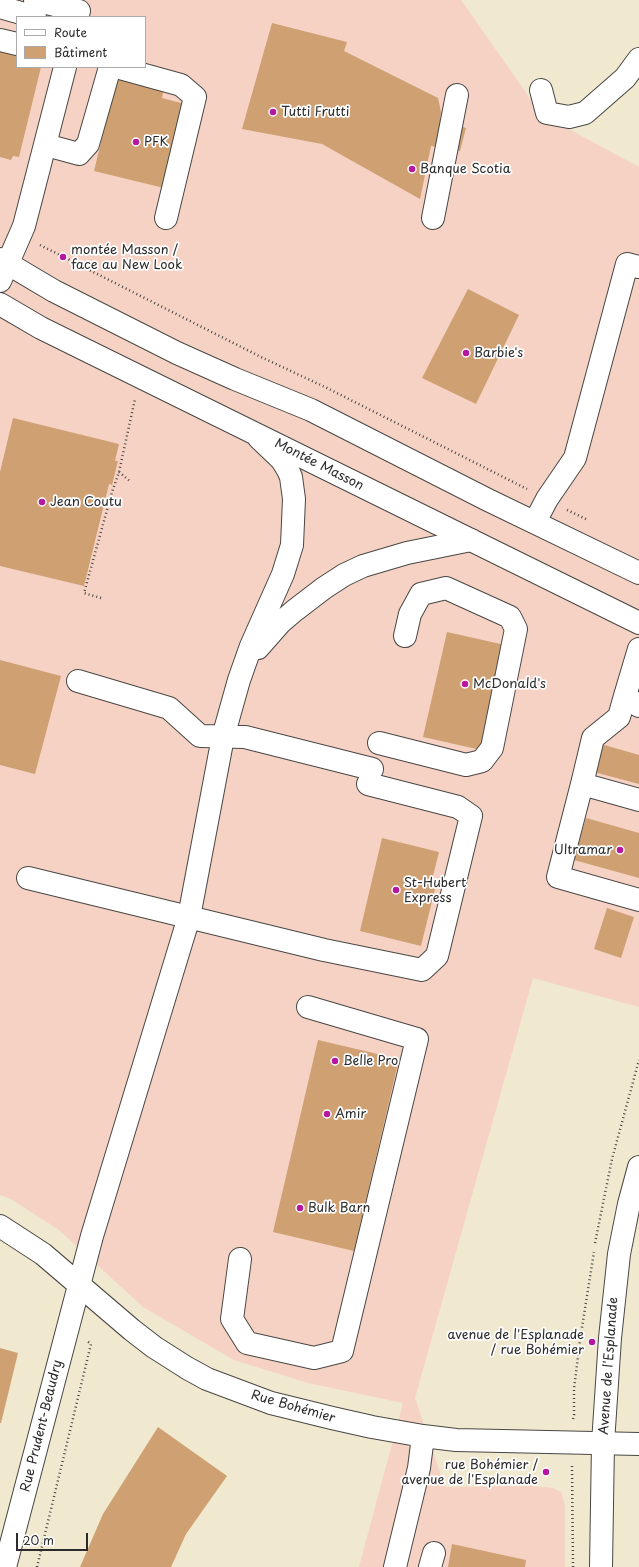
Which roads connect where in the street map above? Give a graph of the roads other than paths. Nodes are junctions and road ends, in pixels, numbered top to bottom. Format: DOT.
graph roads {
  1 [pos="34,0"];
  2 [pos="0,7"];
  3 [pos="80,9"];
  4 [pos="32,16"];
  5 [pos="0,40"];
  6 [pos="16,44"];
  7 [pos="639,59"];
  8 [pos="65,68"];
  9 [pos="110,68"];
  10 [pos="120,68"];
  11 [pos="541,90"];
  12 [pos="457,95"];
  13 [pos="46,145"];
  14 [pos="166,218"];
  15 [pos="433,218"];
  16 [pos="639,267"];
  17 [pos="3,268"];
  18 [pos="0,304"];
  19 [pos="249,430"];
  20 [pos="534,522"];
  21 [pos="471,540"];
  22 [pos="639,573"];
  23 [pos="639,623"];
  24 [pos="405,636"];
  25 [pos="639,649"];
  26 [pos="239,680"];
  27 [pos="78,681"];
  28 [pos="632,701"];
  29 [pos="223,737"];
  30 [pos="379,743"];
  31 [pos="582,784"];
  32 [pos="638,796"];
  33 [pos="28,878"];
  34 [pos="639,900"];
  35 [pos="189,917"];
  36 [pos="308,1007"];
  37 [pos="639,1167"];
  38 [pos="0,1226"];
  39 [pos="240,1259"];
  40 [pos="78,1284"];
  41 [pos="423,1436"];
  42 [pos="603,1443"];
  43 [pos="639,1444"];
  44 [pos="5,1567"];
  45 [pos="395,1567"];
  46 [pos="601,1567"];
  1 -- 3 [label="main road"];
  2 -- 4 [label="main road"];
  5 -- 6 [label="main road"];
  7 -- 11 [label="main road"];
  8 -- 13 [label="main road"];
  9 -- 13 [label="main road"];
  10 -- 14 [label="main road"];
  12 -- 15 [label="main road"];
  13 -- 17 [label="main road"];
  16 -- 20 [label="main road"];
  17 -- 20 [label="main road"];
  18 -- 19 [label="main road, Montée Masson"];
  19 -- 21 [label="main road, Montée Masson"];
  19 -- 26 [label="main road"];
  20 -- 22 [label="main road"];
  21 -- 23 [label="main road, Montée Masson"];
  21 -- 26 [label="main road"];
  24 -- 30 [label="main road"];
  25 -- 28 [label="main road"];
  26 -- 29 [label="main road, Rue Prudent-Beaudry"];
  27 -- 29 [label="main road"];
  28 -- 31 [label="main road"];
  29 -- 35 [label="main road, Rue Prudent-Beaudry"];
  29 -- 35 [label="main road"];
  31 -- 32 [label="main road"];
  31 -- 34 [label="main road"];
  33 -- 35 [label="main road"];
  35 -- 40 [label="main road, Rue Prudent-Beaudry"];
  36 -- 39 [label="main road"];
  37 -- 42 [label="main road, Avenue de l'Esplanade"];
  38 -- 40 [label="main road, Rue Bohémier"];
  40 -- 41 [label="main road, Rue Bohémier"];
  40 -- 44 [label="main road, Rue Prudent-Beaudry"];
  41 -- 42 [label="main road, Rue Bohémier"];
  41 -- 45 [label="main road"];
  42 -- 43 [label="main road, Rue Bohémier"];
  42 -- 46 [label="main road, Avenue de l'Esplanade"];
}
